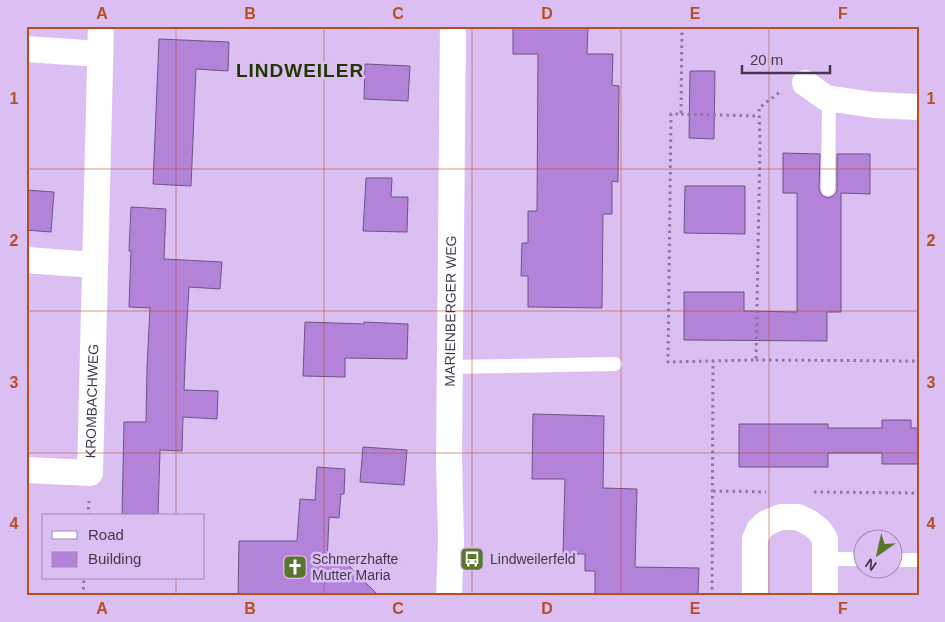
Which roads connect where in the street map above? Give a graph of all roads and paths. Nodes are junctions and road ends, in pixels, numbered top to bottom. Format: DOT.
graph roads {
  1 [pos="101,26"];
  2 [pos="453,26"];
  3 [pos="682,26"];
  4 [pos="26,49"];
  5 [pos="100,54"];
  6 [pos="805,83"];
  7 [pos="829,99"];
  8 [pos="919,107"];
  9 [pos="681,114"];
  10 [pos="759,116"];
  11 [pos="828,189"];
  12 [pos="26,260"];
  13 [pos="95,265"];
  14 [pos="756,360"];
  15 [pos="713,361"];
  16 [pos="919,361"];
  17 [pos="615,364"];
  18 [pos="450,367"];
  19 [pos="26,470"];
  20 [pos="825,559"];
  21 [pos="852,559"];
  22 [pos="902,560"];
  23 [pos="919,560"];
  24 [pos="84,580"];
  25 [pos="83,596"];
  26 [pos="449,596"];
  27 [pos="712,596"];
  28 [pos="755,596"];
  29 [pos="825,596"];
  1 -- 5 [label="street, KROMBACHWEG"];
  2 -- 18 [label="street, MARIENBERGER WEG"];
  3 -- 9 [label="path"];
  4 -- 5 [label="street"];
  5 -- 13 [label="street, KROMBACHWEG"];
  6 -- 7 [label="street"];
  6 -- 10 [label="path"];
  7 -- 8 [label="street"];
  7 -- 11 [label="lane"];
  9 -- 10 [label="path"];
  9 -- 15 [label="path"];
  10 -- 14 [label="path"];
  12 -- 13 [label="street"];
  13 -- 19 [label="street, KROMBACHWEG"];
  14 -- 15 [label="path"];
  14 -- 16 [label="path"];
  15 -- 27 [label="path"];
  17 -- 18 [label="lane"];
  18 -- 26 [label="street, MARIENBERGER WEG"];
  20 -- 21 [label="lane"];
  20 -- 28 [label="street"];
  20 -- 29 [label="street"];
  22 -- 23 [label="lane"];
  24 -- 25 [label="path"];
}
